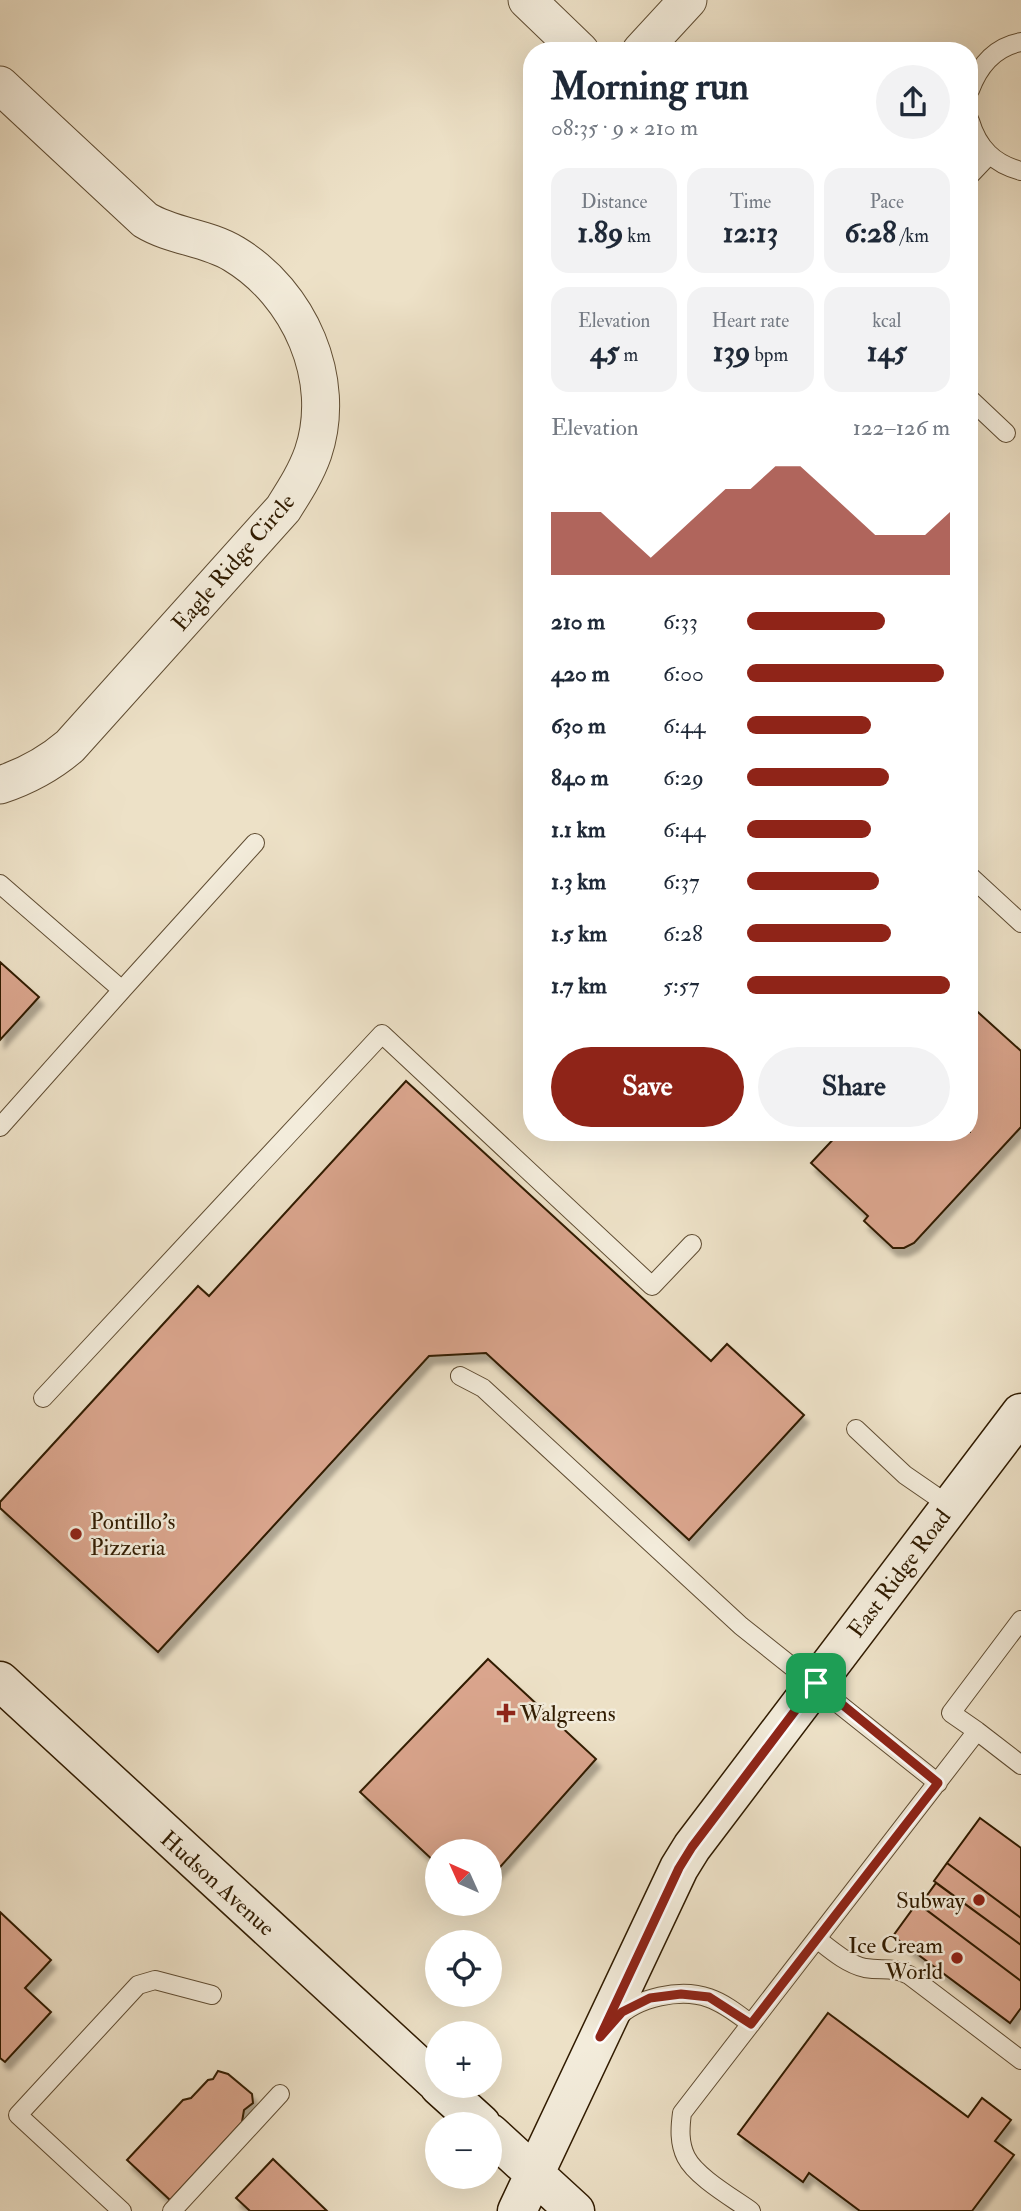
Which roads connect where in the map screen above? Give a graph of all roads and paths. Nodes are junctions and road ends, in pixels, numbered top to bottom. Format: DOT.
graph roads {
  1 [pos="527,0"];
  2 [pos="688,0"];
  3 [pos="571,42"];
  4 [pos="649,42"];
  5 [pos="1021,42"];
  6 [pos="978,71"];
  7 [pos="0,85"];
  8 [pos="978,141"];
  9 [pos="989,155"];
  10 [pos="978,167"];
  11 [pos="1021,171"];
  12 [pos="978,407"];
  13 [pos="1006,433"];
  14 [pos="0,785"];
  15 [pos="255,843"];
  16 [pos="978,883"];
  17 [pos="0,884"];
  18 [pos="1021,923"];
  19 [pos="122,990"];
  20 [pos="0,1127"];
  21 [pos="692,1244"];
  22 [pos="460,1376"];
  23 [pos="43,1398"];
  24 [pos="1019,1418"];
  25 [pos="856,1429"];
  26 [pos="950,1506"];
  27 [pos="1021,1620"];
  28 [pos="0,1681"];
  29 [pos="816,1683"];
  30 [pos="977,1731"];
  31 [pos="1021,1765"];
  32 [pos="938,1783"];
  33 [pos="817,1939"];
  34 [pos="212,1995"];
  35 [pos="751,2024"];
  36 [pos="600,2037"];
  37 [pos="1021,2060"];
  38 [pos="425,2073"];
  39 [pos="280,2094"];
  40 [pos="452,2098"];
  41 [pos="468,2112"];
  42 [pos="502,2144"];
  43 [pos="535,2174"];
  44 [pos="122,2211"];
  45 [pos="172,2211"];
  46 [pos="517,2211"];
  47 [pos="575,2211"];
  48 [pos="751,2211"];
  1 -- 3 [label="street"];
  2 -- 4 [label="street"];
  5 -- 6 [label="lane"];
  7 -- 14 [label="street, Eagle Ridge Circle"];
  8 -- 9 [label="lane"];
  9 -- 10 [label="lane"];
  9 -- 11 [label="lane"];
  12 -- 13 [label="lane"];
  15 -- 19 [label="lane"];
  16 -- 18 [label="lane"];
  17 -- 19 [label="lane"];
  19 -- 20 [label="lane"];
  21 -- 23 [label="lane"];
  22 -- 29 [label="lane"];
  24 -- 26 [label="main road, East Ridge Road"];
  25 -- 26 [label="lane"];
  26 -- 29 [label="main road, East Ridge Road"];
  27 -- 30 [label="lane"];
  28 -- 38 [label="main road, Hudson Avenue"];
  29 -- 32 [label="lane"];
  29 -- 36 [label="main road, East Ridge Road"];
  30 -- 31 [label="lane"];
  30 -- 32 [label="lane"];
  32 -- 33 [label="lane"];
  33 -- 35 [label="lane"];
  33 -- 37 [label="lane"];
  34 -- 44 [label="lane"];
  35 -- 36 [label="lane"];
  35 -- 48 [label="lane"];
  36 -- 43 [label="main road, East Ridge Road"];
  39 -- 45 [label="lane"];
  40 -- 41 [label="main road, Hudson Avenue"];
  42 -- 43 [label="main road"];
  43 -- 46 [label="main road, East Ridge Road"];
  43 -- 47 [label="main road"];
}
